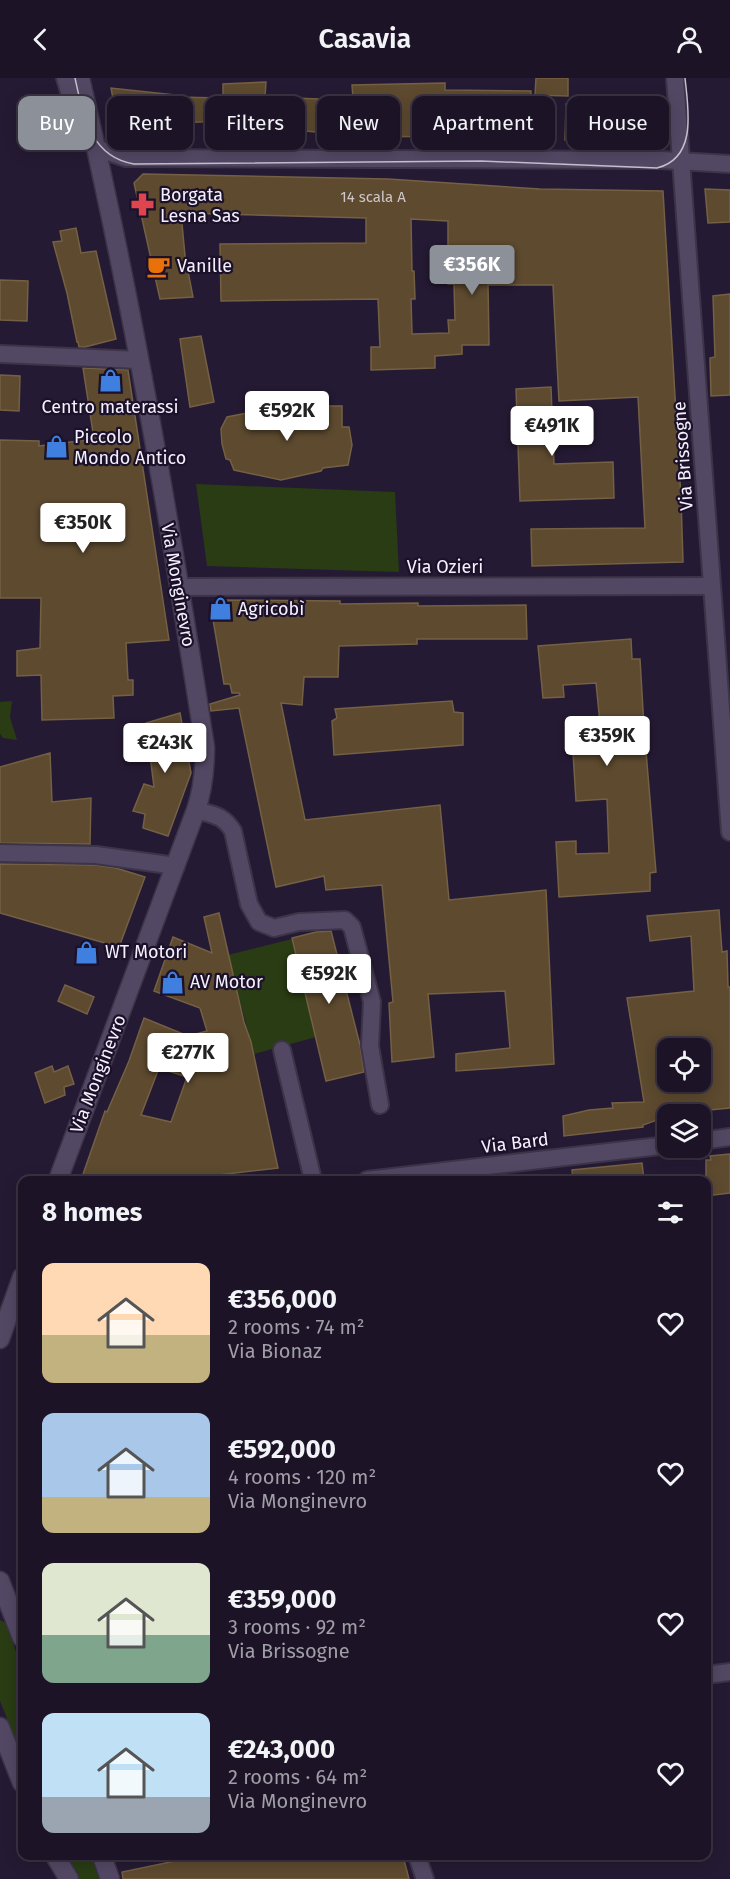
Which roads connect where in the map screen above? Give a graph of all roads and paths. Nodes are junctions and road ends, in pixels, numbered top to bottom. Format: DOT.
graph roads {
  1 [pos="65,78"];
  2 [pos="80,78"];
  3 [pos="675,78"];
  4 [pos="96,148"];
  5 [pos="681,162"];
  6 [pos="730,164"];
  7 [pos="0,354"];
  8 [pos="139,360"];
  9 [pos="711,586"];
  10 [pos="179,587"];
  11 [pos="196,810"];
  12 [pos="730,832"];
  13 [pos="0,853"];
  14 [pos="176,867"];
  15 [pos="282,1050"];
  16 [pos="380,1105"];
  17 [pos="730,1137"];
  18 [pos="711,1140"];
  19 [pos="657,1146"];
  20 [pos="60,1176"];
  21 [pos="312,1176"];
  22 [pos="401,1176"];
  23 [pos="18,1288"];
  24 [pos="0,1339"];
  25 [pos="0,1581"];
  26 [pos="11,1602"];
  27 [pos="18,1625"];
  28 [pos="730,1672"];
  29 [pos="711,1674"];
  30 [pos="0,1726"];
  31 [pos="18,1773"];
  32 [pos="57,1860"];
  33 [pos="103,1860"];
  34 [pos="418,1860"];
  35 [pos="63,1877"];
  36 [pos="110,1879"];
  37 [pos="425,1879"];
  1 -- 4 [label="street, Via Monginevro"];
  2 -- 4 [label="street, Via Monginevro"];
  3 -- 5 [label="street, Via Brissogne"];
  4 -- 5 [label="street"];
  4 -- 8 [label="street, Via Monginevro"];
  5 -- 6 [label="street"];
  5 -- 9 [label="street, Via Brissogne"];
  7 -- 8 [label="street"];
  8 -- 10 [label="street, Via Monginevro"];
  9 -- 10 [label="street, Via Ozieri"];
  9 -- 12 [label="street, Via Brissogne"];
  10 -- 11 [label="street, Via Monginevro"];
  11 -- 14 [label="street, Via Monginevro"];
  11 -- 16 [label="street"];
  13 -- 14 [label="street"];
  14 -- 20 [label="street, Via Monginevro"];
  15 -- 21 [label="street"];
  17 -- 18 [label="street"];
  19 -- 22 [label="street, Via Bard"];
  23 -- 24 [label="street"];
  25 -- 26 [label="street"];
  26 -- 27 [label="street"];
  28 -- 29 [label="street"];
  30 -- 31 [label="street"];
  32 -- 35 [label="street"];
  33 -- 36 [label="street"];
  34 -- 37 [label="street"];
}
